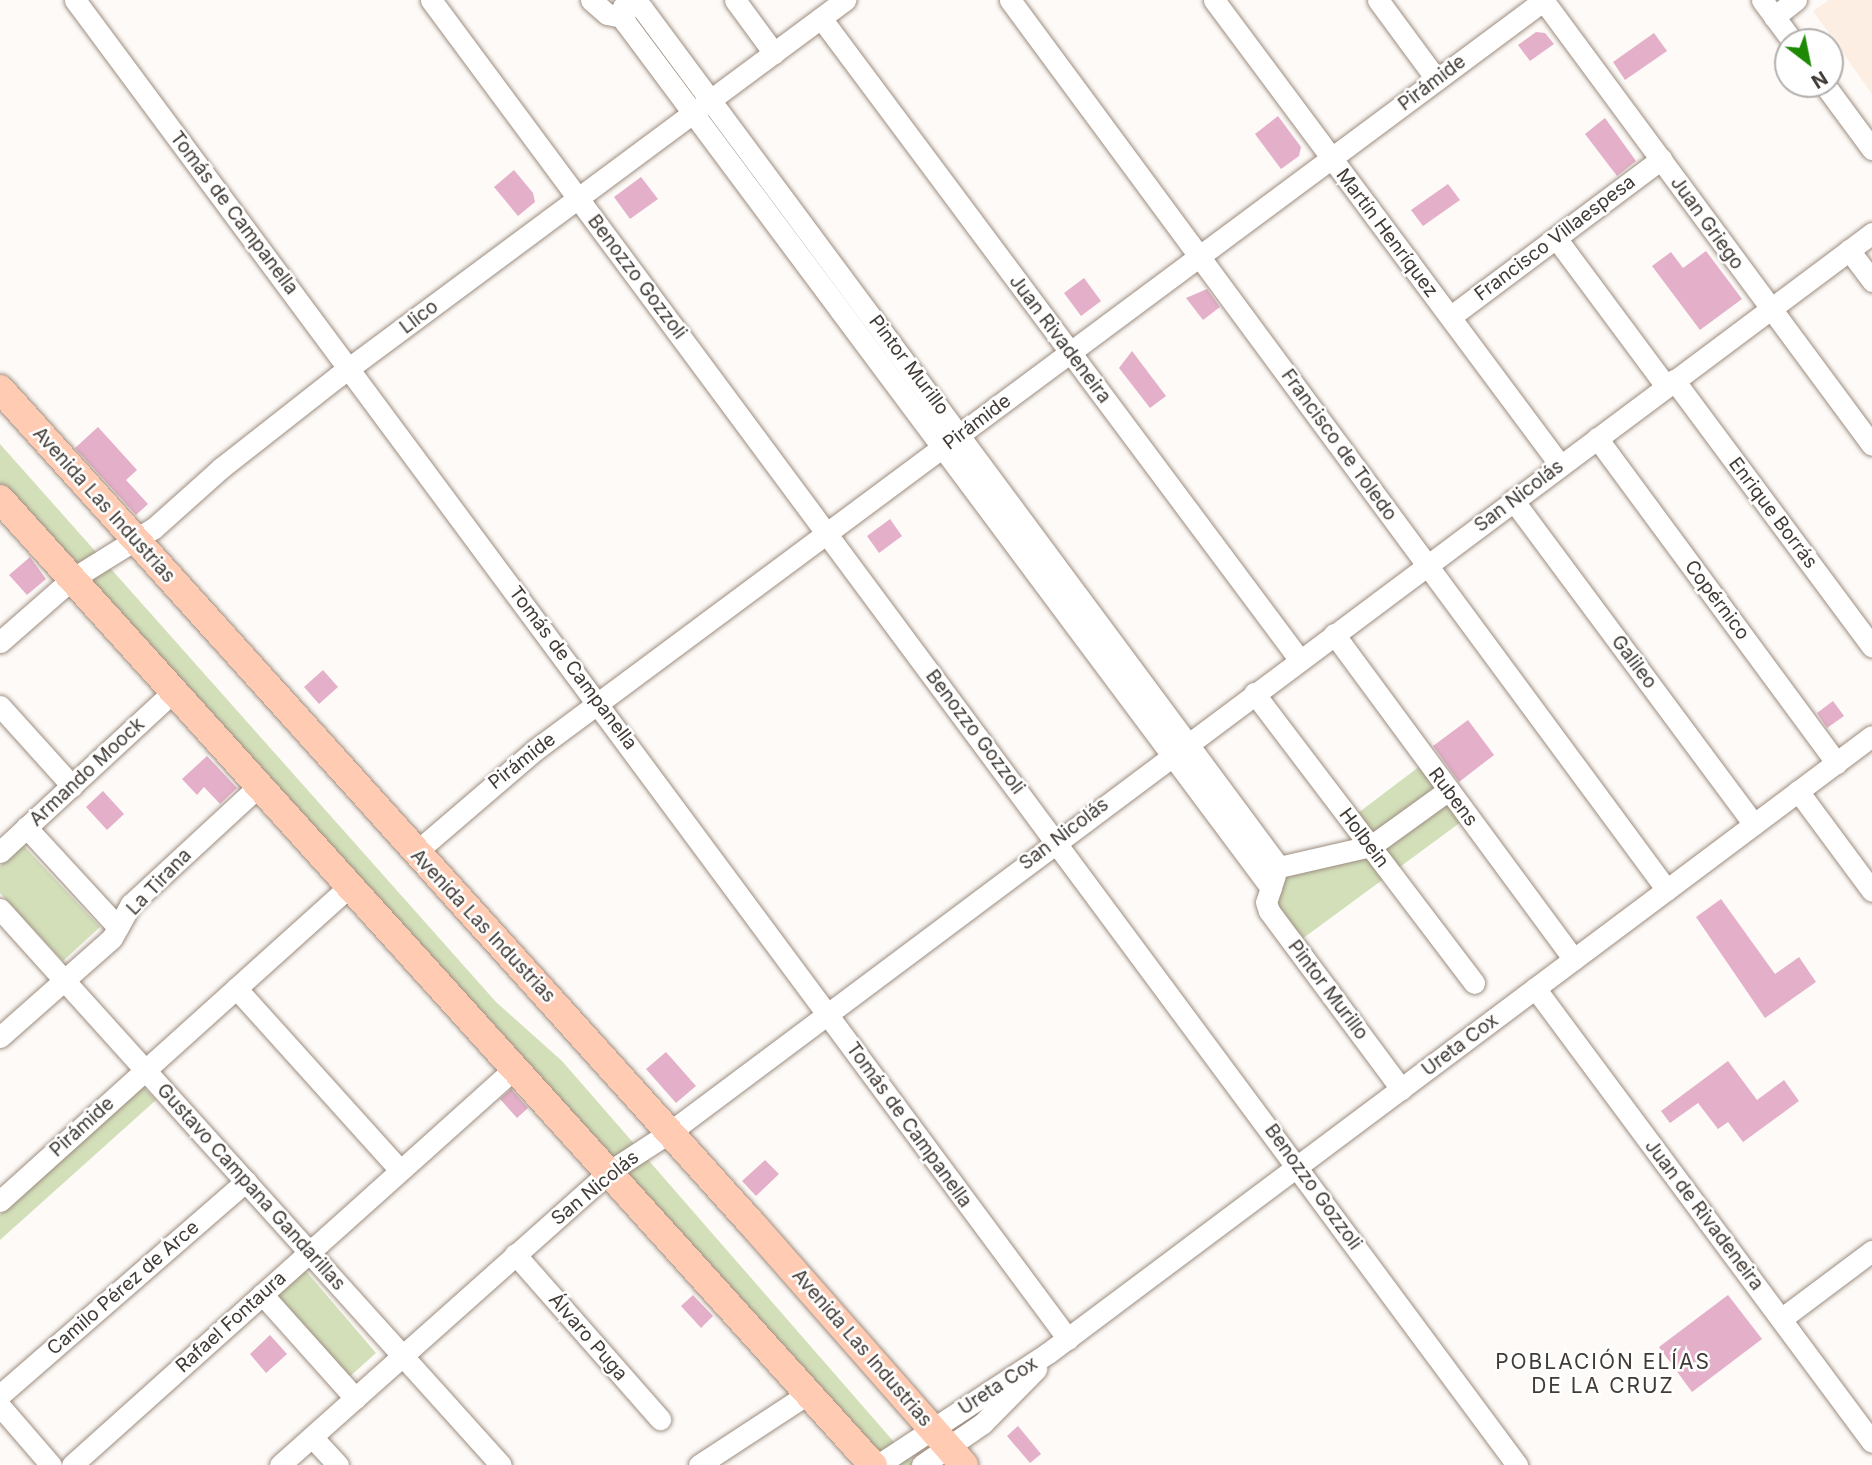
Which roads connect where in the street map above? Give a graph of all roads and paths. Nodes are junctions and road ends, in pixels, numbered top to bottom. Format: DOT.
graph roads {
  1 [pos="75,0"];
  2 [pos="431,0"];
  3 [pos="591,0"];
  4 [pos="735,0"];
  5 [pos="845,0"];
  6 [pos="1010,0"];
  7 [pos="1214,0"];
  8 [pos="1378,0"];
  9 [pos="1544,0"];
  10 [pos="1796,0"];
  11 [pos="1768,8"];
  12 [pos="622,17"];
  13 [pos="821,18"];
  14 [pos="1783,28"];
  15 [pos="774,53"];
  16 [pos="1437,80"];
  17 [pos="1834,98"];
  18 [pos="711,100"];
  19 [pos="693,114"];
  20 [pos="1872,149"];
  21 [pos="1331,158"];
  22 [pos="1661,159"];
  23 [pos="578,198"];
  24 [pos="1556,238"];
  25 [pos="1860,242"];
  26 [pos="1199,256"];
  27 [pos="1872,263"];
  28 [pos="1872,281"];
  29 [pos="1771,309"];
  30 [pos="1450,317"];
  31 [pos="1070,352"];
  32 [pos="350,368"];
  33 [pos="1675,380"];
  34 [pos="0,389"];
  35 [pos="960,434"];
  36 [pos="1597,438"];
  37 [pos="1872,445"];
  38 [pos="942,447"];
  39 [pos="1560,465"];
  40 [pos="0,499"];
  41 [pos="1513,500"];
  42 [pos="827,533"];
  43 [pos="136,540"];
  44 [pos="1427,564"];
  45 [pos="72,579"];
  46 [pos="1872,629"];
  47 [pos="1339,630"];
  48 [pos="0,642"];
  49 [pos="1872,647"];
  50 [pos="1299,659"];
  51 [pos="174,691"];
  52 [pos="1254,693"];
  53 [pos="599,703"];
  54 [pos="0,706"];
  55 [pos="1872,736"];
  56 [pos="1179,749"];
  57 [pos="1837,762"];
  58 [pos="260,785"];
  59 [pos="72,786"];
  60 [pos="1447,790"];
  61 [pos="1798,792"];
  62 [pos="1755,824"];
  63 [pos="26,827"];
  64 [pos="1055,840"];
  65 [pos="1367,847"];
  66 [pos="0,852"];
  67 [pos="416,852"];
  68 [pos="1279,867"];
  69 [pos="351,885"];
  70 [pos="1271,888"];
  71 [pos="1667,890"];
  72 [pos="1872,891"];
  73 [pos="0,909"];
  74 [pos="118,927"];
  75 [pos="1579,956"];
  76 [pos="64,979"];
  77 [pos="1468,987"];
  78 [pos="236,988"];
  79 [pos="1535,988"];
  80 [pos="826,1011"];
  81 [pos="0,1037"];
  82 [pos="515,1068"];
  83 [pos="146,1070"];
  84 [pos="1401,1089"];
  85 [pos="670,1132"];
  86 [pos="1297,1166"];
  87 [pos="400,1170"];
  88 [pos="610,1171"];
  89 [pos="246,1181"];
  90 [pos="0,1201"];
  91 [pos="310,1251"];
  92 [pos="1872,1251"];
  93 [pos="515,1254"];
  94 [pos="262,1294"];
  95 [pos="1781,1319"];
  96 [pos="1068,1339"];
  97 [pos="402,1356"];
  98 [pos="809,1393"];
  99 [pos="0,1395"];
  100 [pos="355,1398"];
  101 [pos="0,1406"];
  102 [pos="660,1419"];
  103 [pos="312,1437"];
  104 [pos="1872,1442"];
  105 [pos="948,1447"];
  106 [pos="51,1465"];
  107 [pos="72,1465"];
  108 [pos="280,1465"];
  109 [pos="338,1465"];
  110 [pos="501,1465"];
  111 [pos="699,1465"];
  112 [pos="876,1465"];
  113 [pos="922,1465"];
  114 [pos="1517,1465"];
  1 -- 32 [label="street, Tomás de Campanella"];
  2 -- 23 [label="street, Benozzo Gozzoli"];
  3 -- 12 [label="street, Pintor Murillo"];
  4 -- 15 [label="street"];
  5 -- 13 [label="street, Llico"];
  6 -- 26 [label="street, Francisco de Toledo"];
  7 -- 21 [label="street, Martín Henríquez"];
  8 -- 16 [label="street"];
  9 -- 16 [label="street, Pirámide"];
  9 -- 22 [label="street, Juan Griego"];
  10 -- 11 [label="street"];
  11 -- 14 [label="street"];
  12 -- 18 [label="street, Pintor Murillo"];
  12 -- 19 [label="street, Pintor Murillo"];
  13 -- 15 [label="street, Llico"];
  13 -- 31 [label="street, Juan Rivadeneira"];
  15 -- 18 [label="street, Llico"];
  16 -- 21 [label="street, Pirámide"];
  17 -- 20 [label="street"];
  18 -- 19 [label="street, Llico"];
  18 -- 35 [label="street, Pintor Murillo"];
  19 -- 23 [label="street, Llico"];
  19 -- 38 [label="street, Pintor Murillo"];
  21 -- 26 [label="street, Pirámide"];
  21 -- 30 [label="street, Martín Henríquez"];
  22 -- 24 [label="street, Francisco Villaespesa"];
  22 -- 29 [label="street, Juan Griego"];
  23 -- 32 [label="street, Llico"];
  23 -- 42 [label="street, Benozzo Gozzoli"];
  24 -- 30 [label="street, Francisco Villaespesa"];
  24 -- 33 [label="street"];
  25 -- 27 [label="street"];
  25 -- 28 [label="street"];
  25 -- 29 [label="street, San Nicolás"];
  26 -- 31 [label="street, Pirámide"];
  26 -- 44 [label="street, Francisco de Toledo"];
  29 -- 33 [label="street, San Nicolás"];
  29 -- 37 [label="street, Juan Griego"];
  30 -- 39 [label="street, Martín Henríquez"];
  31 -- 35 [label="street, Pirámide"];
  31 -- 50 [label="street, Juan Rivadeneira"];
  32 -- 43 [label="street, Llico"];
  32 -- 53 [label="street, Tomás de Campanella"];
  33 -- 36 [label="street, San Nicolás"];
  33 -- 46 [label="street, Enrique Borrás"];
  33 -- 49 [label="street, Enrique Borrás"];
  34 -- 43 [label="main road, Avenida Las Industrias"];
  35 -- 38 [label="street, Pirámide"];
  35 -- 56 [label="street, Pintor Murillo"];
  36 -- 39 [label="street, San Nicolás"];
  36 -- 57 [label="street, Copérnico"];
  38 -- 42 [label="street, Pirámide"];
  38 -- 56 [label="street, Pintor Murillo"];
  39 -- 41 [label="street, San Nicolás"];
  40 -- 45 [label="main road"];
  41 -- 44 [label="street, San Nicolás"];
  41 -- 62 [label="street, Galileo"];
  42 -- 53 [label="street, Pirámide"];
  42 -- 64 [label="street, Benozzo Gozzoli"];
  43 -- 45 [label="street, Llico"];
  43 -- 67 [label="main road, Avenida Las Industrias"];
  44 -- 47 [label="street, San Nicolás"];
  44 -- 71 [label="street, Francisco de Toledo"];
  45 -- 48 [label="street, Llico"];
  45 -- 51 [label="main road"];
  47 -- 50 [label="street, San Nicolás"];
  47 -- 60 [label="street, Rubens"];
  47 -- 75 [label="street, Rubens"];
  50 -- 52 [label="street, San Nicolás"];
  51 -- 58 [label="main road"];
  51 -- 59 [label="street, Armando Moock"];
  52 -- 56 [label="street, San Nicolás"];
  52 -- 65 [label="street, Holbein"];
  53 -- 67 [label="street, Pirámide"];
  53 -- 80 [label="street, Tomás de Campanella"];
  54 -- 59 [label="street"];
  55 -- 57 [label="street, Ureta Cox"];
  56 -- 64 [label="street, San Nicolás"];
  56 -- 68 [label="street, Pintor Murillo"];
  56 -- 70 [label="street, Pintor Murillo"];
  57 -- 61 [label="street, Ureta Cox"];
  58 -- 69 [label="main road"];
  58 -- 74 [label="street, La Tirana"];
  59 -- 63 [label="street, Armando Moock"];
  60 -- 65 [label="street"];
  60 -- 75 [label="street, Rubens"];
  61 -- 62 [label="street, Ureta Cox"];
  61 -- 72 [label="street"];
  62 -- 71 [label="street, Ureta Cox"];
  63 -- 66 [label="street, Armando Moock"];
  63 -- 74 [label="street"];
  64 -- 80 [label="street, San Nicolás"];
  64 -- 86 [label="street, Benozzo Gozzoli"];
  65 -- 68 [label="street"];
  65 -- 77 [label="street, Holbein"];
  67 -- 85 [label="main road, Avenida Las Industrias"];
  68 -- 70 [label="street, Pintor Murillo"];
  69 -- 78 [label="street, Pirámide"];
  69 -- 82 [label="main road"];
  70 -- 84 [label="street, Pintor Murillo"];
  71 -- 75 [label="street, Ureta Cox"];
  73 -- 76 [label="street, Gustavo Campana Gandarillas"];
  74 -- 76 [label="street, La Tirana"];
  75 -- 79 [label="street, Ureta Cox"];
  76 -- 81 [label="street, La Tirana"];
  76 -- 83 [label="street, Gustavo Campana Gandarillas"];
  78 -- 83 [label="street, Pirámide"];
  78 -- 87 [label="street"];
  79 -- 84 [label="street, Ureta Cox"];
  79 -- 95 [label="street, Juan de Rivadeneira"];
  80 -- 85 [label="street, San Nicolás"];
  80 -- 96 [label="street, Tomás de Campanella"];
  82 -- 87 [label="street, Rafael Fontaura"];
  82 -- 88 [label="main road"];
  83 -- 89 [label="street, Gustavo Campana Gandarillas"];
  83 -- 90 [label="street, Pirámide"];
  84 -- 86 [label="street, Ureta Cox"];
  85 -- 88 [label="street, San Nicolás"];
  85 -- 105 [label="main road, Avenida Las Industrias"];
  86 -- 96 [label="street, Ureta Cox"];
  86 -- 114 [label="street, Benozzo Gozzoli"];
  87 -- 91 [label="street, Rafael Fontaura"];
  88 -- 93 [label="street, San Nicolás"];
  88 -- 98 [label="main road"];
  89 -- 91 [label="street, Gustavo Campana Gandarillas"];
  89 -- 99 [label="street, Camilo Pérez de Arce"];
  91 -- 94 [label="street, Rafael Fontaura"];
  91 -- 97 [label="street, Gustavo Campana Gandarillas"];
  92 -- 95 [label="street"];
  93 -- 97 [label="street, San Nicolás"];
  93 -- 102 [label="street, Álvaro Puga"];
  94 -- 100 [label="street"];
  94 -- 107 [label="street, Rafael Fontaura"];
  95 -- 104 [label="street, Juan de Rivadeneira"];
  96 -- 105 [label="street, Ureta Cox"];
  97 -- 100 [label="street, San Nicolás"];
  97 -- 110 [label="street, Gustavo Campana Gandarillas"];
  98 -- 111 [label="street"];
  98 -- 112 [label="main road"];
  100 -- 103 [label="street, San Nicolás"];
  101 -- 106 [label="street"];
  103 -- 108 [label="street, San Nicolás"];
  103 -- 109 [label="street"];
  105 -- 112 [label="street, Ureta Cox"];
  105 -- 113 [label="street, Ureta Cox"];
}
